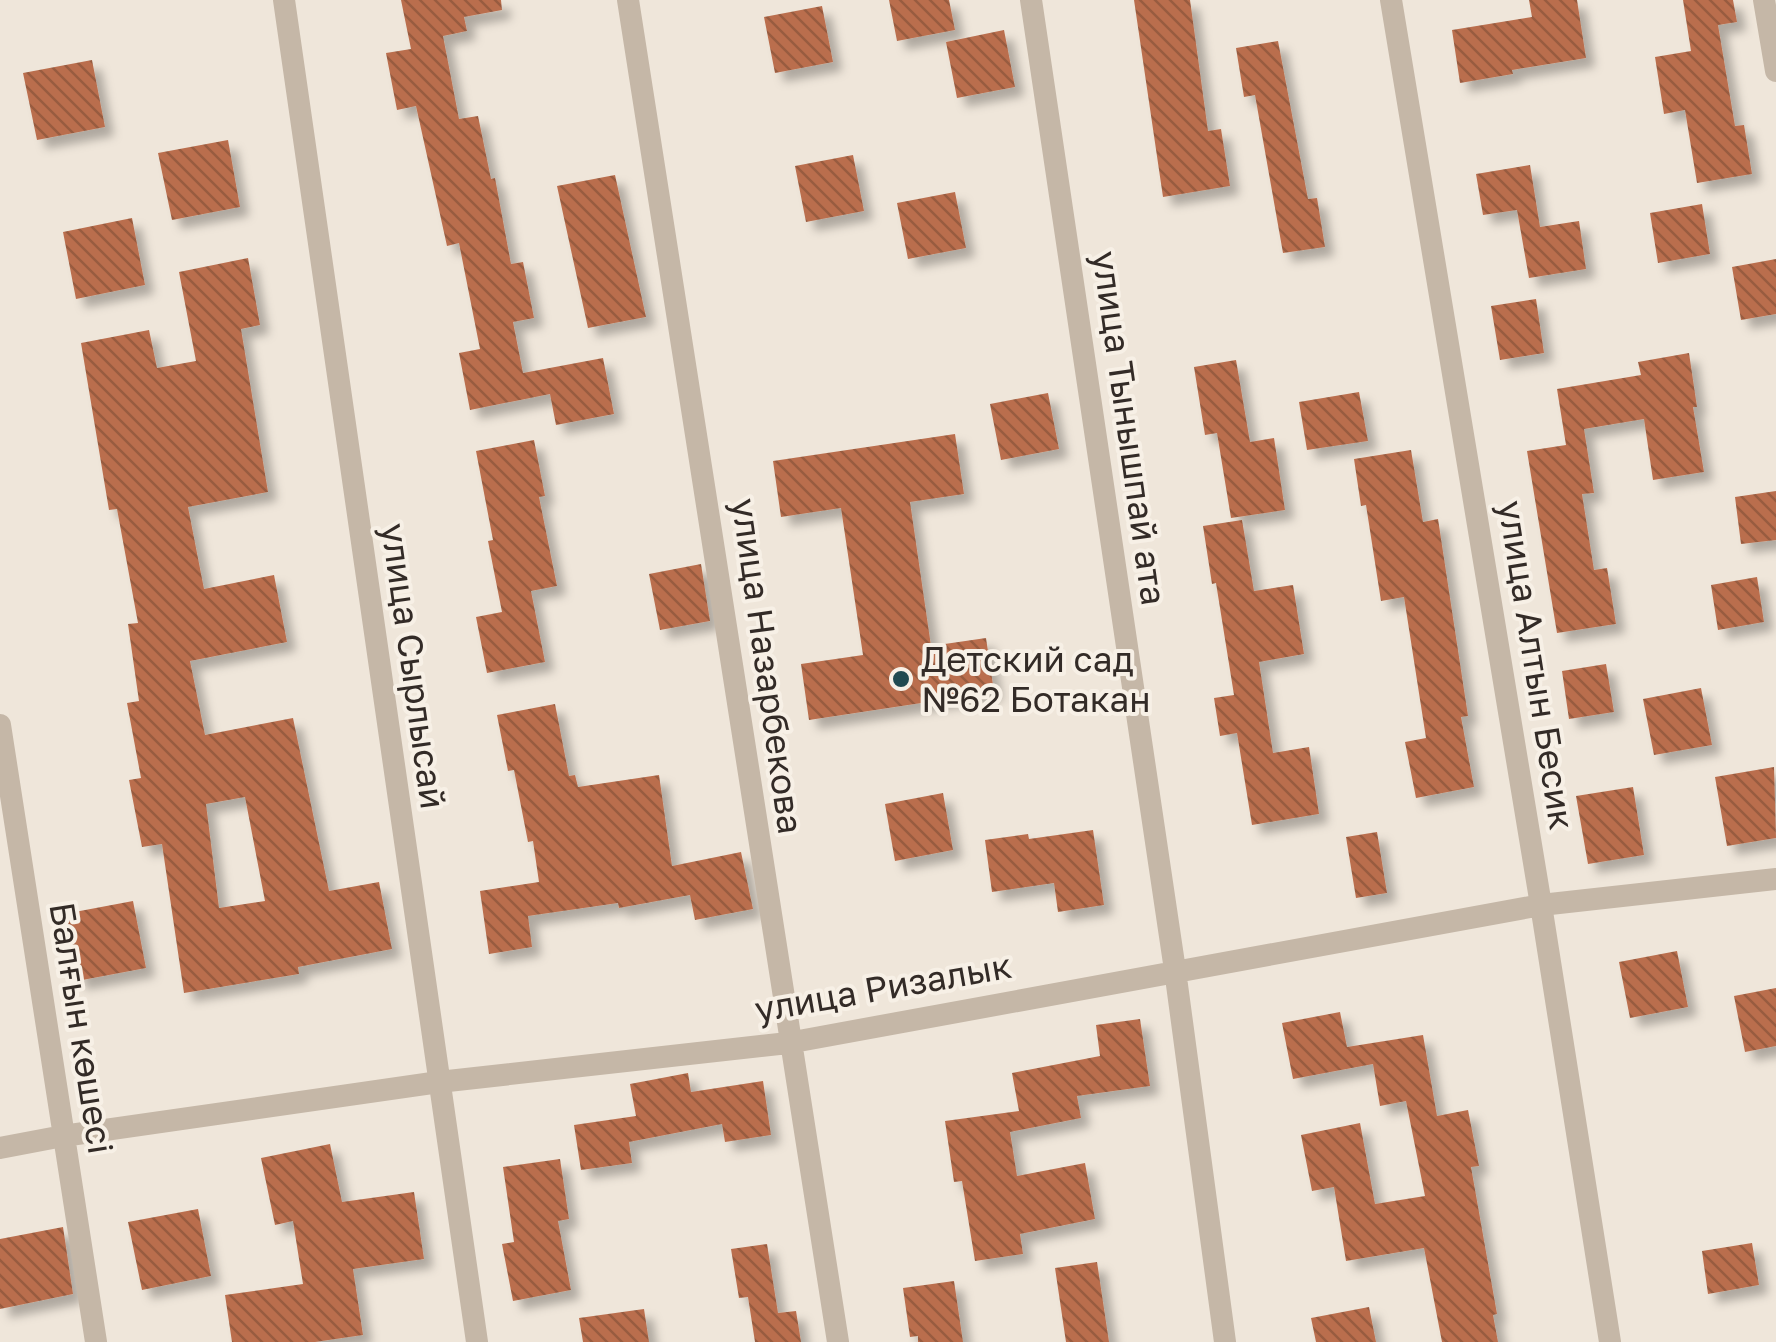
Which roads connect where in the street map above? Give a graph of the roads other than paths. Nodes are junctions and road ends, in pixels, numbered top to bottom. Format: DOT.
graph roads {
  1 [pos="284,0"];
  2 [pos="628,0"];
  3 [pos="1031,0"];
  4 [pos="1391,0"];
  5 [pos="1764,0"];
  6 [pos="1776,71"];
  7 [pos="0,725"];
  8 [pos="1776,878"];
  9 [pos="1541,904"];
  10 [pos="1174,970"];
  11 [pos="788,1042"];
  12 [pos="438,1082"];
  13 [pos="63,1136"];
  14 [pos="0,1148"];
  15 [pos="96,1342"];
  16 [pos="477,1342"];
  17 [pos="838,1342"];
  18 [pos="1225,1342"];
  19 [pos="1610,1342"];
  1 -- 12 [label="street, улица Сырлысай"];
  2 -- 11 [label="street, улица Назарбекова"];
  3 -- 10 [label="street, улица Тынышпай ата"];
  4 -- 9 [label="street, улица Алтын Бесик"];
  5 -- 6 [label="street"];
  7 -- 13 [label="street, Балғын көшесі"];
  8 -- 9 [label="street, улица Ризалык"];
  9 -- 10 [label="street, улица Ризалык"];
  9 -- 19 [label="street, улица Алтын Бесик"];
  10 -- 11 [label="street, улица Ризалык"];
  10 -- 18 [label="street, улица Тынышпай ата"];
  11 -- 12 [label="street, улица Ризалык"];
  11 -- 17 [label="street, улица Назарбекова"];
  12 -- 13 [label="street, улица Ризалык"];
  12 -- 16 [label="street, улица Сырлысай"];
  13 -- 14 [label="street, улица Ризалык"];
  13 -- 15 [label="street, Балғын көшесі"];
}
